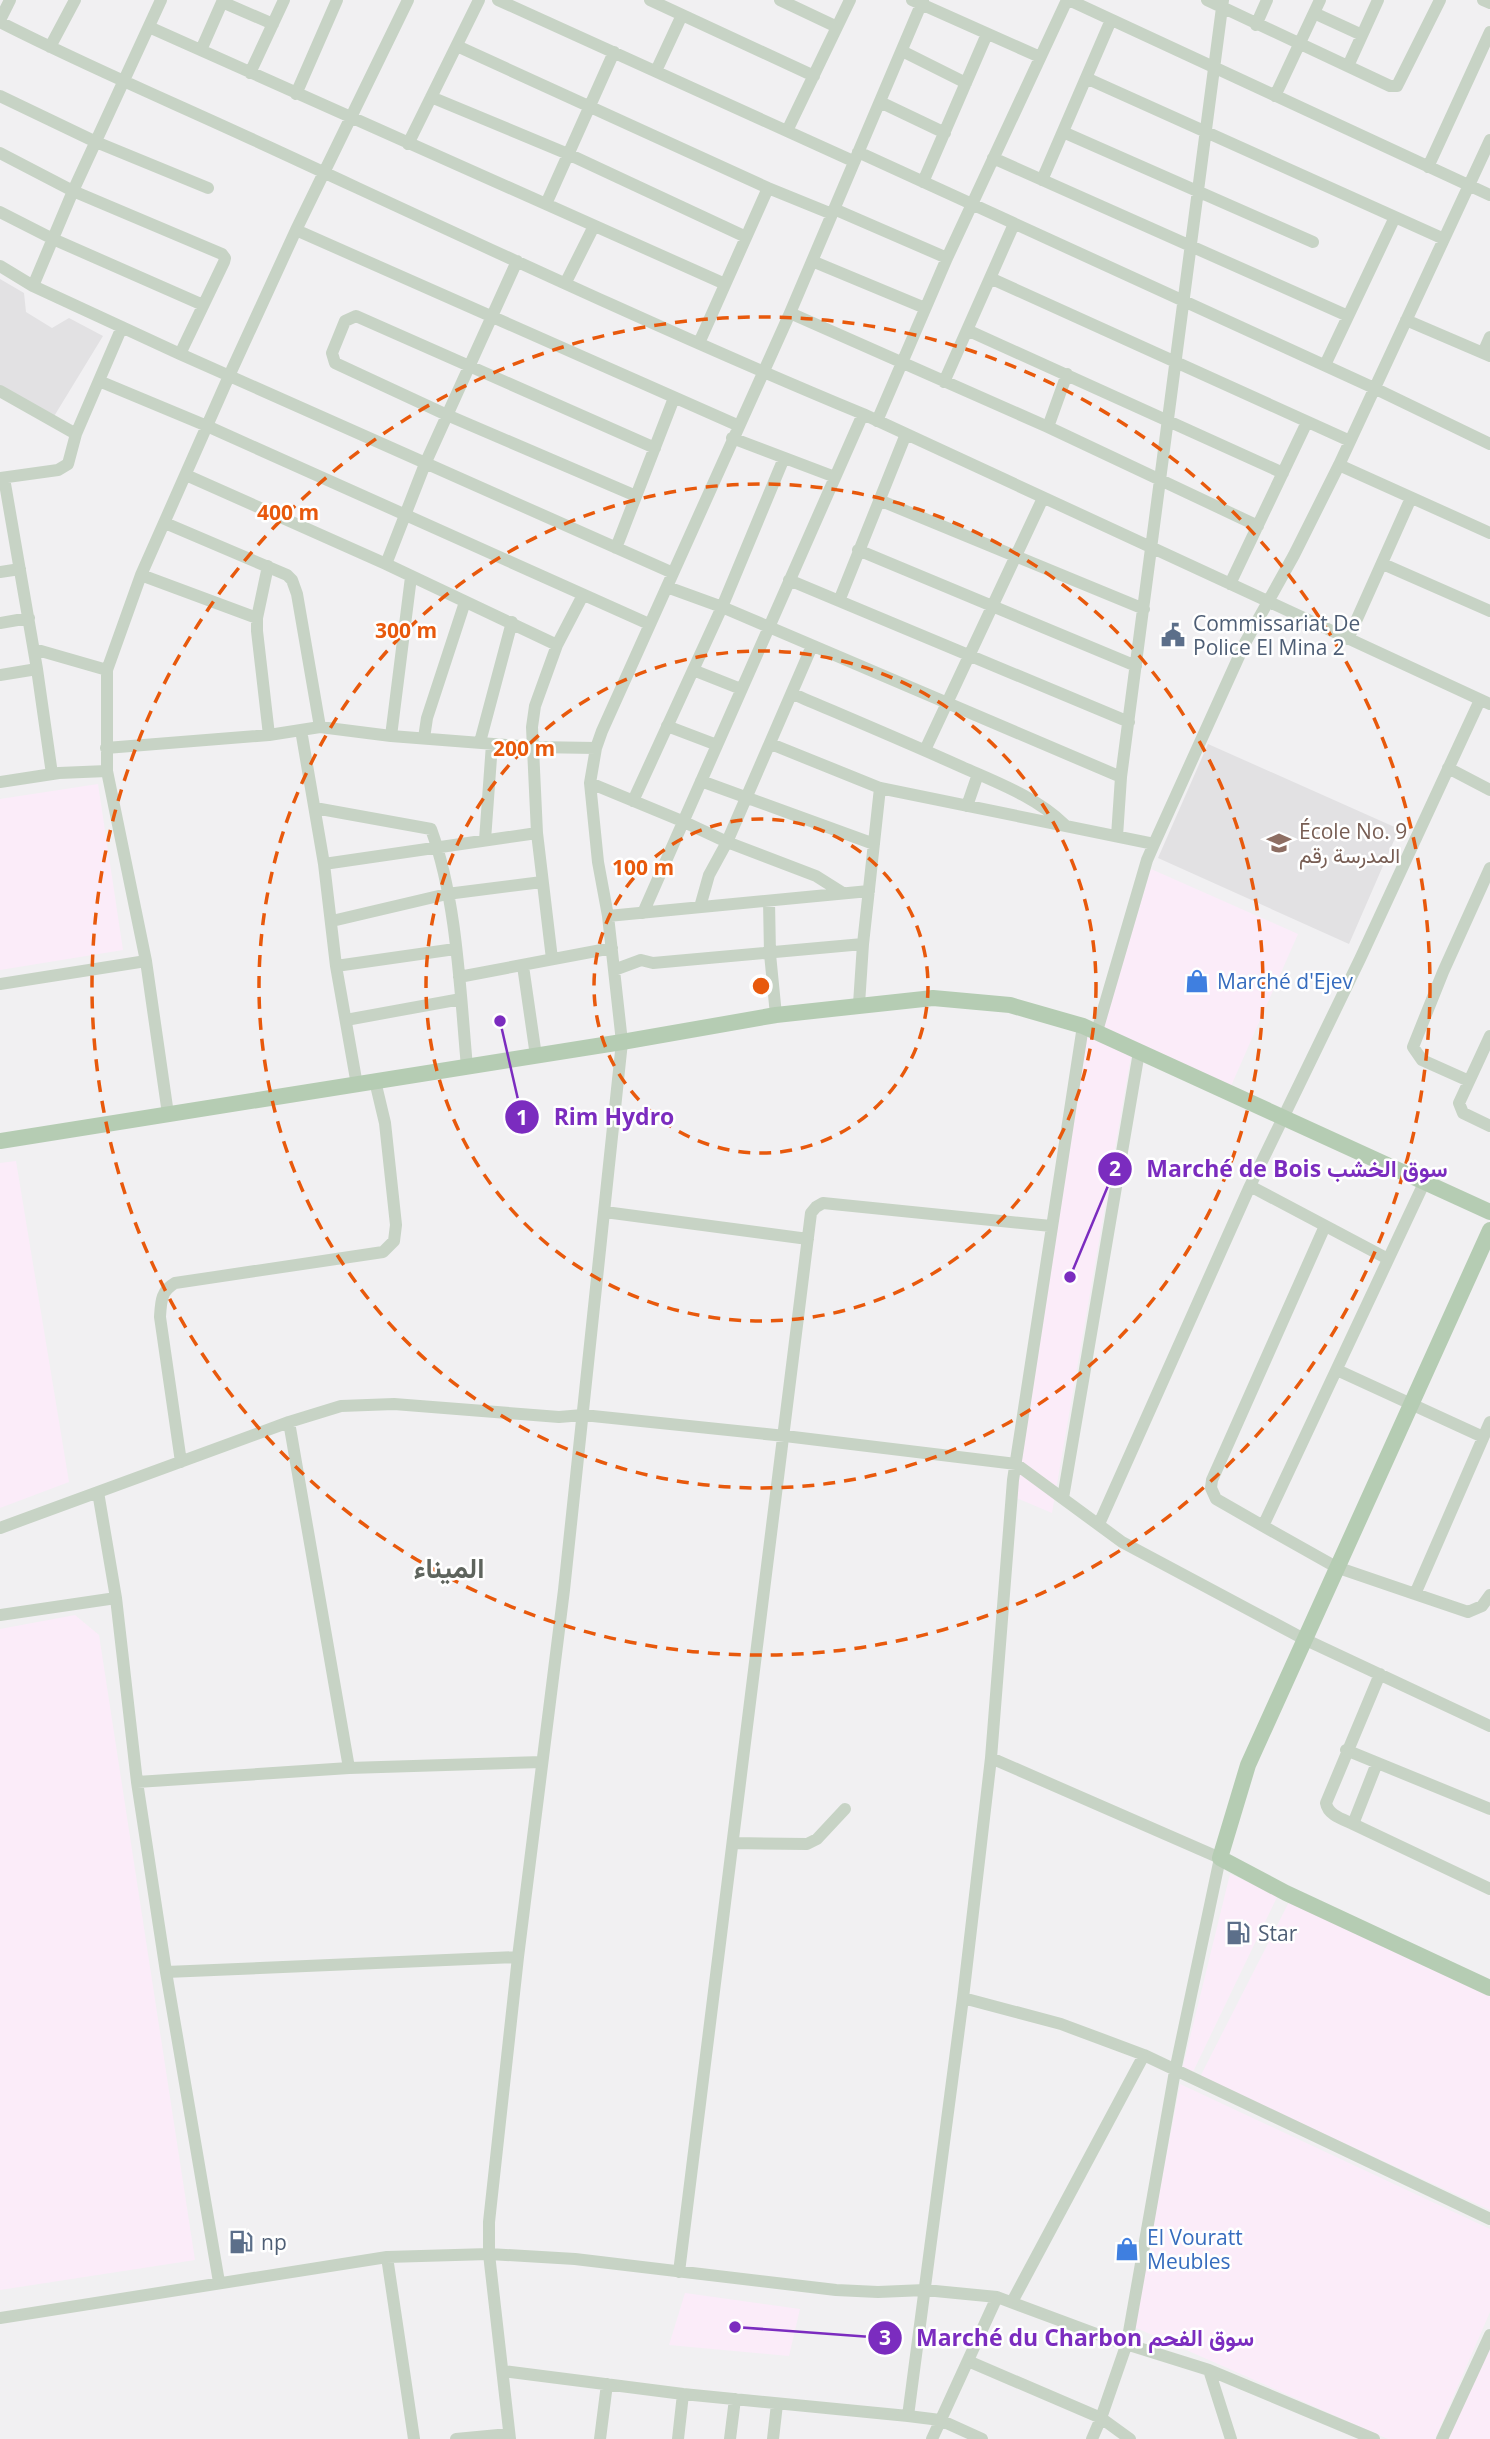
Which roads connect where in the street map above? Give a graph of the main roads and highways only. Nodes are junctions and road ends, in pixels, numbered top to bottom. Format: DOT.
graph roads {
  1 [pos="0,1141"];
  2 [pos="1490,1212"];
  3 [pos="1490,1230"];
  4 [pos="1490,1988"];
  1 -- 2 [label="main road"];
  3 -- 4 [label="main road"];
}
